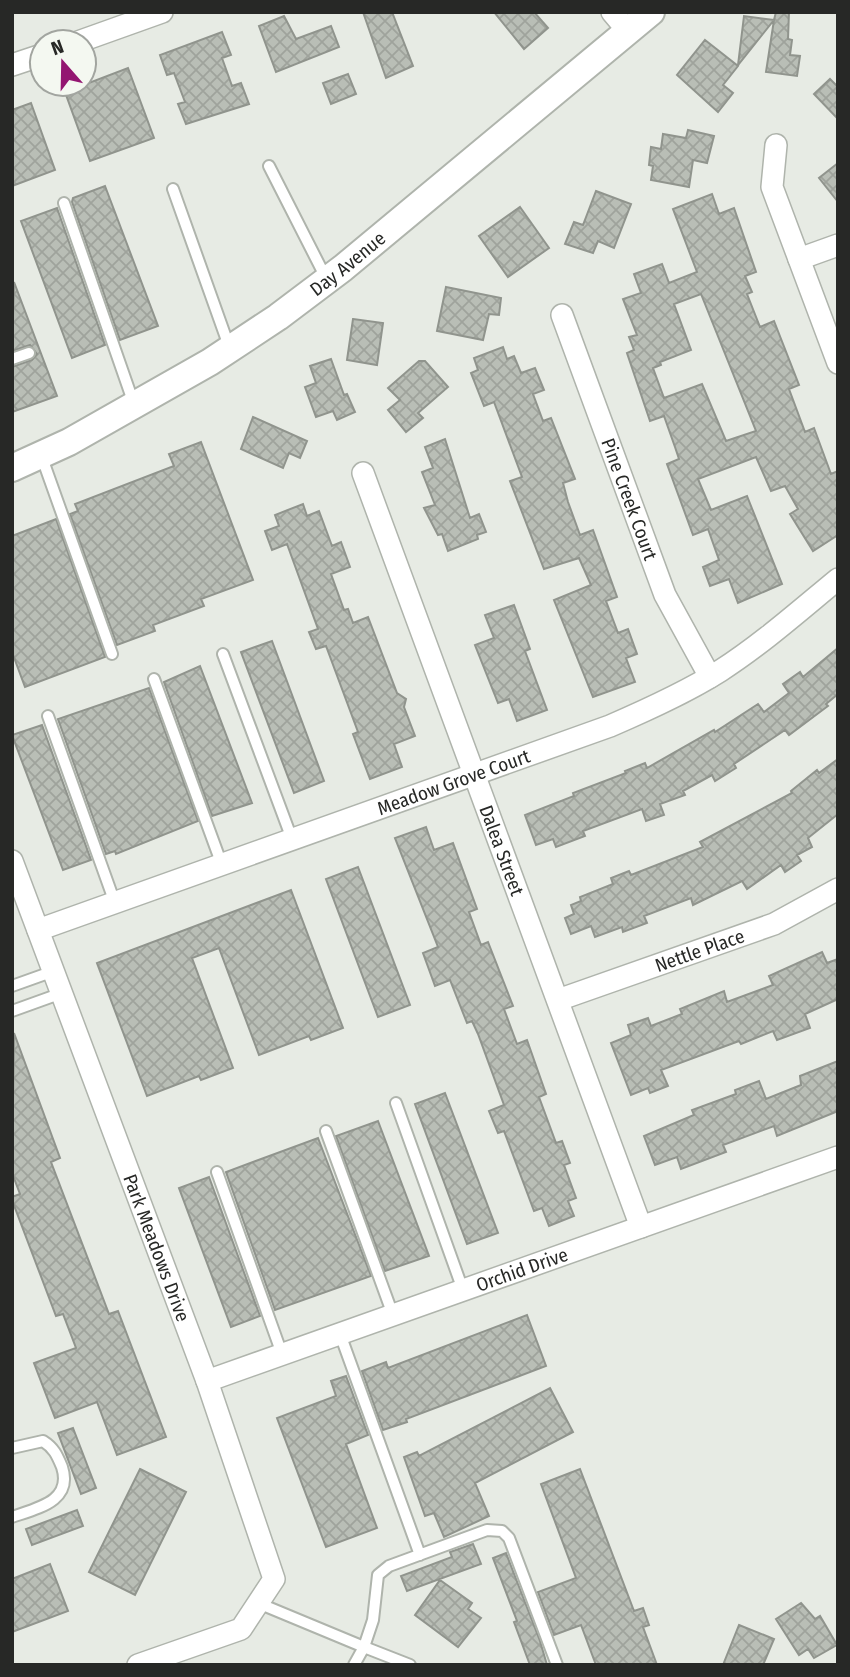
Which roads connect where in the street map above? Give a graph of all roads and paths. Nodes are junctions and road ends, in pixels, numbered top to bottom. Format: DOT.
graph roads {
  1 [pos="162,12"];
  2 [pos="651,12"];
  3 [pos="620,22"];
  4 [pos="98,35"];
  5 [pos="776,145"];
  6 [pos="269,166"];
  7 [pos="173,189"];
  8 [pos="64,203"];
  9 [pos="838,245"];
  10 [pos="799,259"];
  11 [pos="327,280"];
  12 [pos="562,315"];
  13 [pos="230,349"];
  14 [pos="29,353"];
  15 [pos="12,359"];
  16 [pos="838,363"];
  17 [pos="134,404"];
  18 [pos="41,455"];
  19 [pos="12,468"];
  20 [pos="363,472"];
  21 [pos="838,579"];
  22 [pos="112,654"];
  23 [pos="223,654"];
  24 [pos="710,677"];
  25 [pos="154,679"];
  26 [pos="48,716"];
  27 [pos="474,774"];
  28 [pos="292,839"];
  29 [pos="12,861"];
  30 [pos="222,864"];
  31 [pos="838,889"];
  32 [pos="115,902"];
  33 [pos="38,930"];
  34 [pos="54,971"];
  35 [pos="12,986"];
  36 [pos="62,993"];
  37 [pos="558,1000"];
  38 [pos="12,1011"];
  39 [pos="396,1104"];
  40 [pos="326,1132"];
  41 [pos="838,1157"];
  42 [pos="217,1172"];
  43 [pos="641,1227"];
  44 [pos="463,1290"];
  45 [pos="393,1315"];
  46 [pos="340,1334"];
  47 [pos="282,1354"];
  48 [pos="206,1381"];
  49 [pos="12,1447"];
  50 [pos="12,1517"];
  51 [pos="420,1555"];
  52 [pos="258,1603"];
  53 [pos="364,1647"];
  54 [pos="138,1665"];
  55 [pos="354,1665"];
  56 [pos="410,1665"];
  57 [pos="557,1665"];
  1 -- 4 [label="street"];
  2 -- 3 [label="street, Day Avenue"];
  3 -- 11 [label="street, Day Avenue"];
  5 -- 10 [label="street"];
  6 -- 11 [label="lane"];
  7 -- 13 [label="lane"];
  8 -- 17 [label="lane"];
  9 -- 10 [label="street"];
  10 -- 16 [label="street"];
  11 -- 13 [label="street, Day Avenue"];
  12 -- 24 [label="street, Pine Creek Court"];
  13 -- 17 [label="street, Day Avenue"];
  14 -- 15 [label="lane"];
  17 -- 18 [label="street, Day Avenue"];
  18 -- 19 [label="street, Day Avenue"];
  18 -- 22 [label="lane"];
  20 -- 27 [label="street, Dalea Street"];
  21 -- 24 [label="street, Meadow Grove Court"];
  23 -- 28 [label="lane"];
  24 -- 27 [label="street, Meadow Grove Court"];
  25 -- 30 [label="lane"];
  26 -- 32 [label="lane"];
  27 -- 28 [label="street, Meadow Grove Court"];
  27 -- 37 [label="street, Dalea Street"];
  28 -- 30 [label="street, Meadow Grove Court"];
  29 -- 33 [label="street, Park Meadows Drive"];
  30 -- 32 [label="street, Meadow Grove Court"];
  31 -- 37 [label="street, Nettle Place"];
  32 -- 33 [label="street, Meadow Grove Court"];
  33 -- 34 [label="street, Park Meadows Drive"];
  34 -- 35 [label="lane"];
  34 -- 36 [label="street, Park Meadows Drive"];
  36 -- 38 [label="lane"];
  36 -- 48 [label="street, Park Meadows Drive"];
  37 -- 43 [label="street, Dalea Street"];
  39 -- 44 [label="lane"];
  40 -- 45 [label="lane"];
  41 -- 43 [label="street, Orchid Drive"];
  42 -- 47 [label="lane"];
  43 -- 44 [label="street, Orchid Drive"];
  44 -- 45 [label="street, Orchid Drive"];
  45 -- 46 [label="street, Orchid Drive"];
  46 -- 47 [label="street, Orchid Drive"];
  46 -- 51 [label="lane"];
  47 -- 48 [label="street, Orchid Drive"];
  48 -- 52 [label="street, Park Meadows Drive"];
  49 -- 50 [label="lane"];
  51 -- 53 [label="lane"];
  51 -- 57 [label="lane"];
  52 -- 53 [label="lane"];
  52 -- 54 [label="street, Park Meadows Drive"];
  53 -- 55 [label="lane"];
  53 -- 56 [label="lane"];
}
